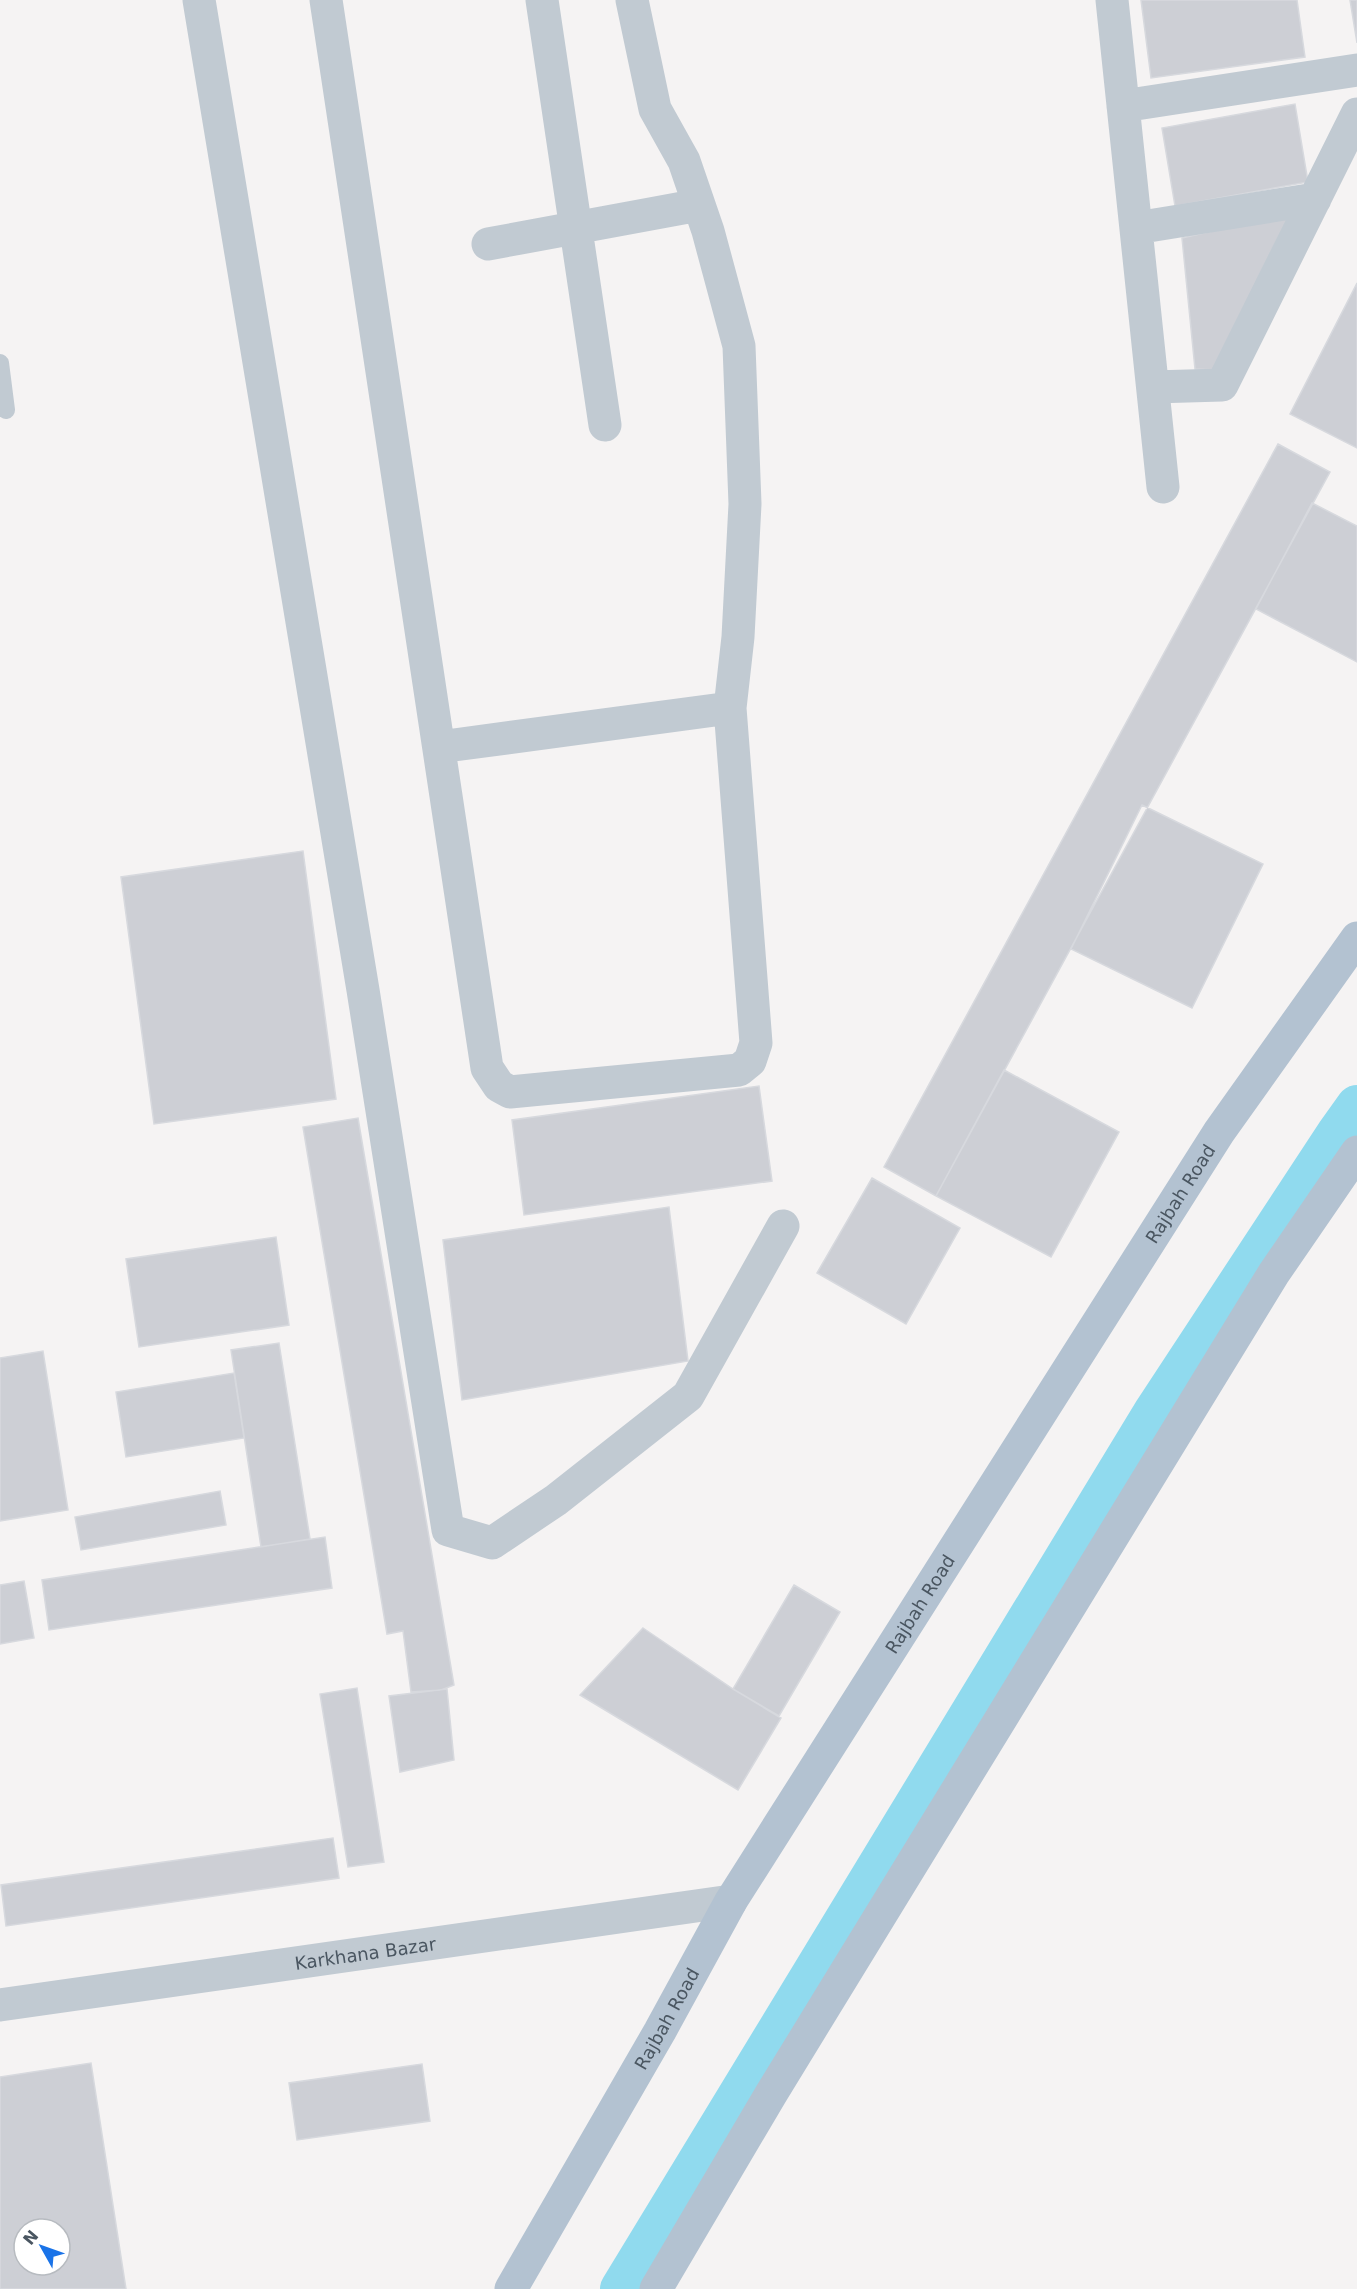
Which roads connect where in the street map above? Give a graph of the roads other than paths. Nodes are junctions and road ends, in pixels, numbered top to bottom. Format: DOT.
graph roads {
  1 [pos="199,0"];
  2 [pos="326,0"];
  3 [pos="542,0"];
  4 [pos="632,0"];
  5 [pos="1112,0"];
  6 [pos="1357,70"];
  7 [pos="1123,106"];
  8 [pos="1357,114"];
  9 [pos="1315,199"];
  10 [pos="699,205"];
  11 [pos="576,228"];
  12 [pos="1136,228"];
  13 [pos="488,244"];
  14 [pos="0,363"];
  15 [pos="1153,387"];
  16 [pos="6,410"];
  17 [pos="605,425"];
  18 [pos="1163,487"];
  19 [pos="730,708"];
  20 [pos="439,747"];
  21 [pos="1357,938"];
  22 [pos="1357,1152"];
  23 [pos="783,1226"];
  24 [pos="732,1901"];
  25 [pos="0,2005"];
  26 [pos="511,2289"];
  27 [pos="656,2289"];
  1 -- 23 [label="street"];
  2 -- 20 [label="street"];
  3 -- 11 [label="street"];
  4 -- 10 [label="street"];
  5 -- 7 [label="street"];
  6 -- 7 [label="street"];
  7 -- 12 [label="street"];
  8 -- 9 [label="street"];
  9 -- 12 [label="street"];
  9 -- 15 [label="street"];
  10 -- 11 [label="street"];
  10 -- 19 [label="street"];
  11 -- 13 [label="street"];
  11 -- 17 [label="street"];
  12 -- 15 [label="street"];
  14 -- 16 [label="lane"];
  15 -- 18 [label="street"];
  19 -- 20 [label="street"];
  19 -- 20 [label="street"];
  21 -- 24 [label="main road, Rajbah Road"];
  22 -- 27 [label="main road"];
  24 -- 25 [label="street, Karkhana Bazar"];
  24 -- 26 [label="main road, Rajbah Road"];
}
